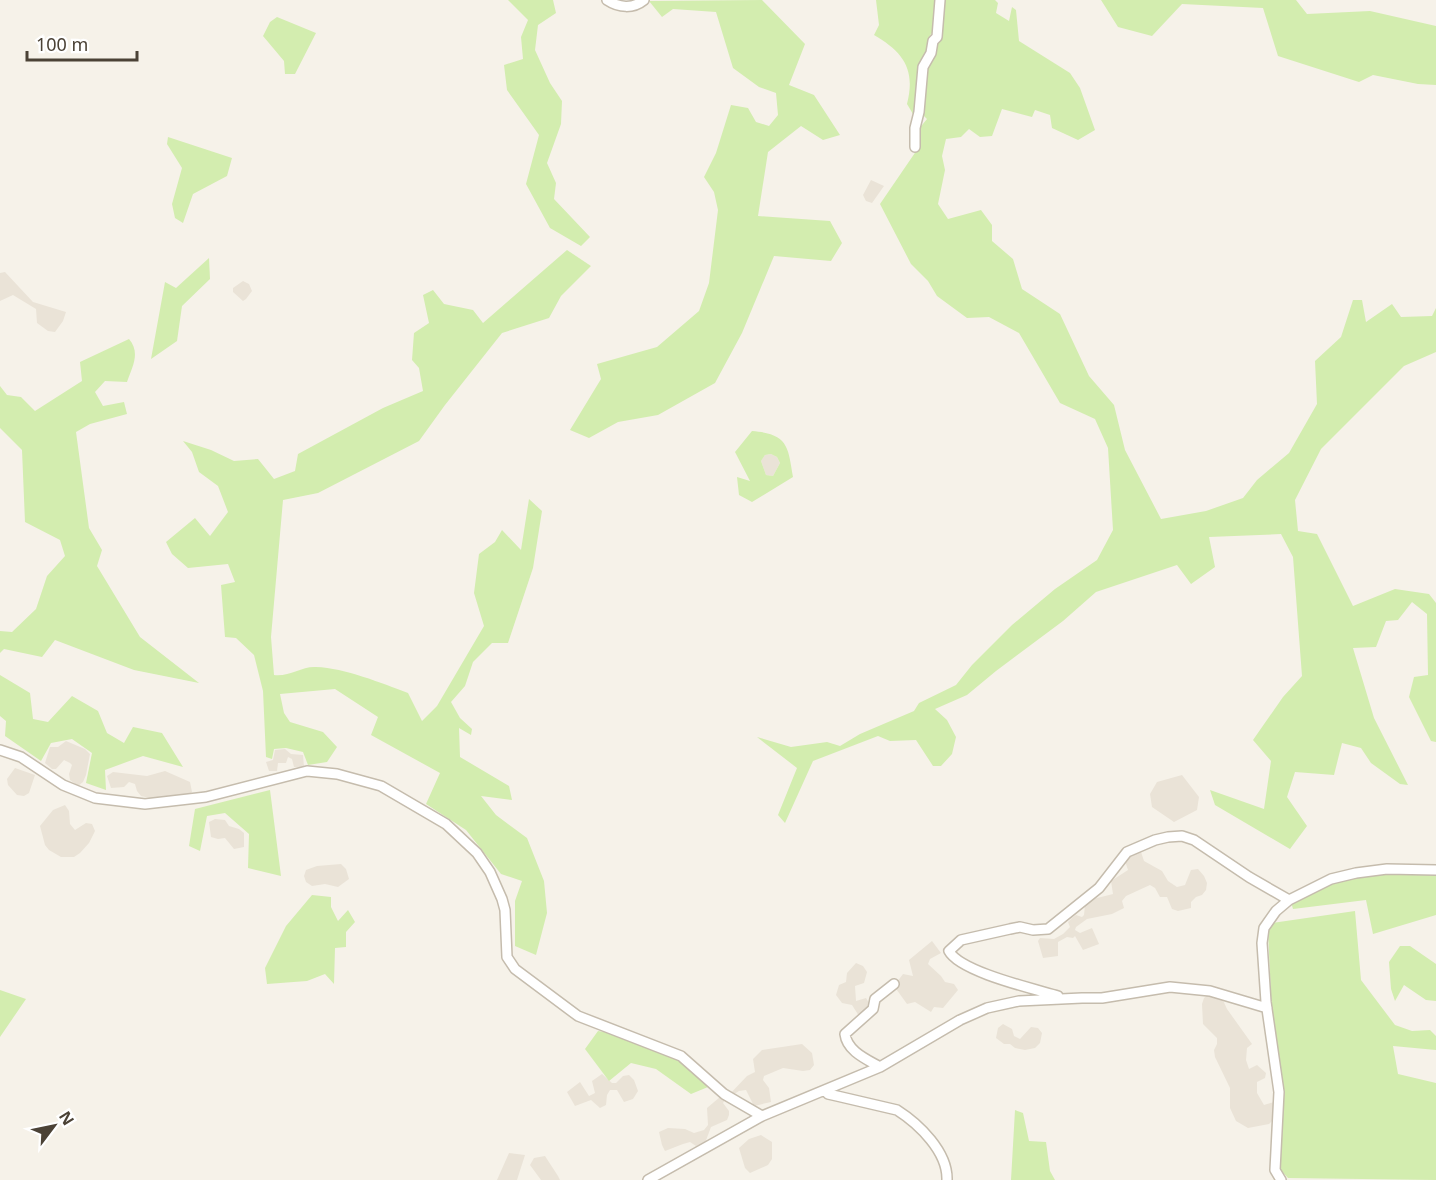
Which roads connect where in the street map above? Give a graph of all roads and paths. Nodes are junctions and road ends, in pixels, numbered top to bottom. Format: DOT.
graph roads {
  1 [pos="607,0"];
  2 [pos="644,0"];
  3 [pos="940,0"];
  4 [pos="915,147"];
  5 [pos="0,750"];
  6 [pos="1436,870"];
  7 [pos="1289,900"];
  8 [pos="894,984"];
  9 [pos="1066,999"];
  10 [pos="1267,1008"];
  11 [pos="880,1067"];
  12 [pos="825,1090"];
  13 [pos="762,1116"];
  14 [pos="648,1180"];
  15 [pos="947,1180"];
  16 [pos="1281,1180"];
  1 -- 2 [label="street"];
  3 -- 4 [label="street"];
  5 -- 13 [label="street"];
  6 -- 7 [label="street"];
  7 -- 9 [label="street"];
  7 -- 10 [label="street"];
  8 -- 11 [label="street"];
  9 -- 10 [label="street"];
  9 -- 11 [label="street"];
  10 -- 16 [label="street"];
  11 -- 12 [label="street"];
  12 -- 13 [label="street"];
  12 -- 15 [label="street"];
  13 -- 14 [label="street"];
}
